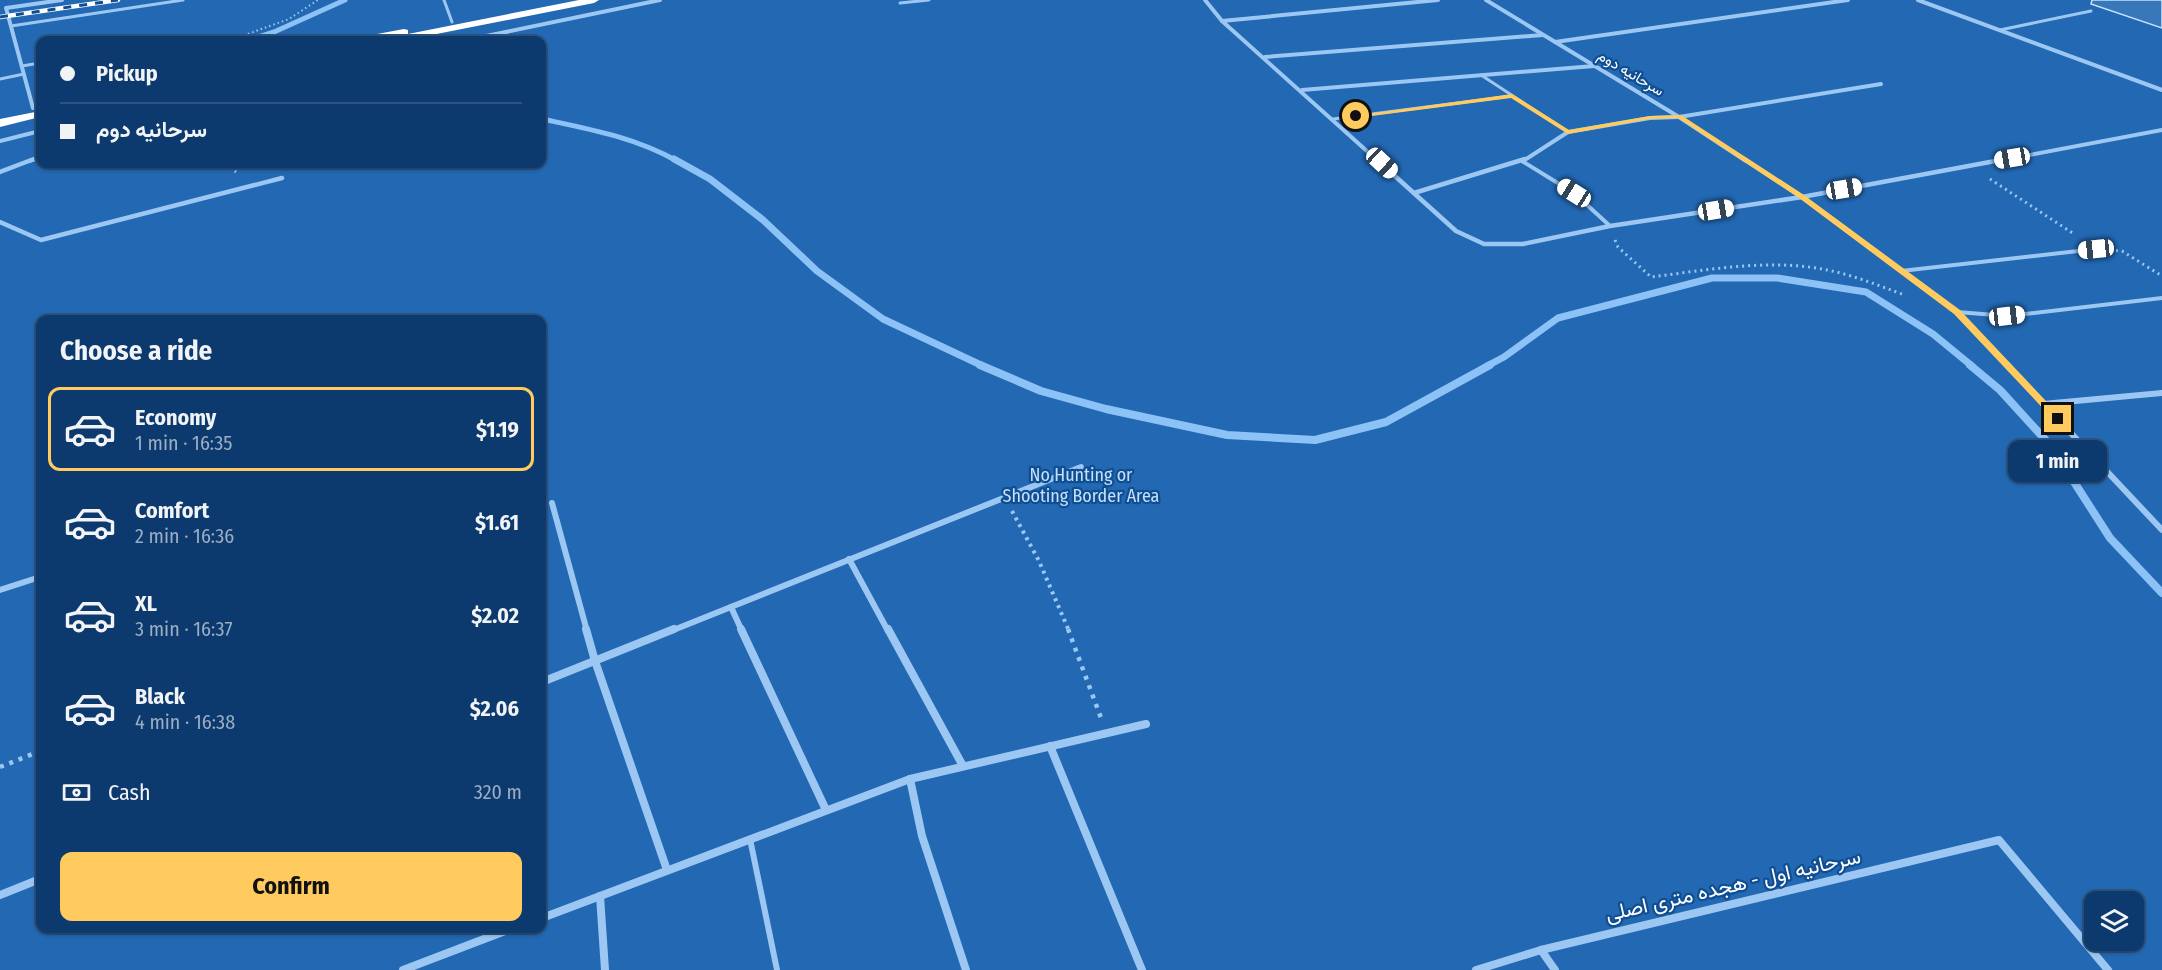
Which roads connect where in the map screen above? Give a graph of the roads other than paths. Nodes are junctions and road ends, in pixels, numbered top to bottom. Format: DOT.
graph roads {
  1 [pos="5,0"];
  2 [pos="62,0"];
  3 [pos="183,0"];
  4 [pos="444,0"];
  5 [pos="559,0"];
  6 [pos="594,0"];
  7 [pos="660,0"];
  8 [pos="929,0"];
  9 [pos="1205,0"];
  10 [pos="1438,0"];
  11 [pos="1486,0"];
  12 [pos="1848,0"];
  13 [pos="1918,0"];
  14 [pos="900,3"];
  15 [pos="6,8"];
  16 [pos="2091,11"];
  17 [pos="1222,21"];
  18 [pos="452,22"];
  19 [pos="11,26"];
  20 [pos="2000,30"];
  21 [pos="1544,35"];
  22 [pos="380,36"];
  23 [pos="413,36"];
  24 [pos="486,36"];
  25 [pos="1555,42"];
  26 [pos="1265,57"];
  27 [pos="36,64"];
  28 [pos="22,66"];
  29 [pos="1595,66"];
  30 [pos="24,74"];
  31 [pos="1481,75"];
  32 [pos="0,79"];
  33 [pos="1881,84"];
  34 [pos="1302,90"];
  35 [pos="2162,90"];
  36 [pos="1512,96"];
  37 [pos="36,104"];
  38 [pos="36,109"];
  39 [pos="36,110"];
  40 [pos="0,116"];
  41 [pos="1679,117"];
  42 [pos="1333,119"];
  43 [pos="0,123"];
  44 [pos="2162,130"];
  45 [pos="36,132"];
  46 [pos="1568,132"];
  47 [pos="0,141"];
  48 [pos="36,158"];
  49 [pos="1522,161"];
  50 [pos="0,172"];
  51 [pos="282,178"];
  52 [pos="1414,193"];
  53 [pos="1802,197"];
  54 [pos="0,222"];
  55 [pos="1610,226"];
  56 [pos="2096,249"];
  57 [pos="1901,271"];
  58 [pos="2162,297"];
  59 [pos="1957,312"];
  60 [pos="2162,393"];
  61 [pos="2043,404"];
  62 [pos="1081,467"];
  63 [pos="552,503"];
  64 [pos="2162,530"];
  65 [pos="849,560"];
  66 [pos="36,578"];
  67 [pos="0,590"];
  68 [pos="730,607"];
  69 [pos="595,661"];
  70 [pos="546,680"];
  71 [pos="1146,724"];
  72 [pos="1050,746"];
  73 [pos="963,766"];
  74 [pos="910,779"];
  75 [pos="826,810"];
  76 [pos="750,839"];
  77 [pos="667,870"];
  78 [pos="36,881"];
  79 [pos="0,895"];
  80 [pos="600,896"];
  81 [pos="546,916"];
  82 [pos="500,933"];
  83 [pos="1541,950"];
  84 [pos="403,970"];
  85 [pos="605,970"];
  86 [pos="777,970"];
  87 [pos="966,970"];
  88 [pos="1142,970"];
  89 [pos="1476,970"];
  90 [pos="1555,970"];
  91 [pos="2108,970"];
  1 -- 15 [label="street"];
  2 -- 15 [label="street"];
  3 -- 19 [label="lane"];
  4 -- 18 [label="lane"];
  5 -- 18 [label="highway"];
  6 -- 23 [label="highway"];
  7 -- 24 [label="street"];
  8 -- 14 [label="lane"];
  9 -- 17 [label="street"];
  10 -- 17 [label="street"];
  11 -- 21 [label="street, سرحانیه دوم"];
  12 -- 25 [label="street"];
  13 -- 20 [label="street"];
  15 -- 19 [label="street"];
  16 -- 20 [label="lane"];
  17 -- 26 [label="street"];
  18 -- 22 [label="highway"];
  19 -- 28 [label="street"];
  20 -- 35 [label="street"];
  21 -- 25 [label="street, سرحانیه دوم"];
  21 -- 26 [label="street"];
  25 -- 29 [label="street, سرحانیه دوم"];
  26 -- 34 [label="street"];
  27 -- 28 [label="lane"];
  28 -- 30 [label="street"];
  29 -- 31 [label="street"];
  29 -- 41 [label="street, سرحانیه دوم"];
  30 -- 32 [label="lane"];
  30 -- 37 [label="street"];
  31 -- 34 [label="street"];
  31 -- 36 [label="lane"];
  33 -- 41 [label="street"];
  34 -- 42 [label="street"];
  36 -- 42 [label="lane"];
  36 -- 46 [label="lane"];
  38 -- 40 [label="highway"];
  39 -- 43 [label="highway"];
  41 -- 46 [label="street"];
  41 -- 53 [label="street, سرحانیه دوم"];
  42 -- 52 [label="street"];
  44 -- 53 [label="street"];
  45 -- 47 [label="street"];
  46 -- 49 [label="street"];
  48 -- 50 [label="street"];
  49 -- 52 [label="street"];
  49 -- 55 [label="lane"];
  51 -- 54 [label="street"];
  52 -- 55 [label="street"];
  53 -- 55 [label="street"];
  53 -- 57 [label="street, سرحانیه دوم"];
  56 -- 57 [label="lane"];
  57 -- 59 [label="street, سرحانیه دوم"];
  58 -- 59 [label="lane"];
  59 -- 61 [label="street, سرحانیه دوم"];
  60 -- 61 [label="street"];
  61 -- 64 [label="street, سرحانیه دوم"];
  62 -- 65 [label="street"];
  63 -- 69 [label="street"];
  65 -- 68 [label="street"];
  65 -- 73 [label="street"];
  66 -- 67 [label="street"];
  68 -- 69 [label="street"];
  68 -- 75 [label="street"];
  69 -- 70 [label="street"];
  69 -- 77 [label="street"];
  71 -- 72 [label="street"];
  72 -- 73 [label="street"];
  72 -- 88 [label="street"];
  73 -- 74 [label="street"];
  74 -- 75 [label="street"];
  74 -- 87 [label="street"];
  75 -- 76 [label="street"];
  76 -- 77 [label="street"];
  76 -- 86 [label="lane"];
  77 -- 80 [label="street"];
  78 -- 79 [label="street"];
  80 -- 81 [label="street"];
  80 -- 85 [label="street"];
  82 -- 84 [label="street"];
  83 -- 89 [label="street, سرحانیه اول - هجده متری اصلی"];
  83 -- 90 [label="street"];
  83 -- 91 [label="street, سرحانیه اول - هجده متری اصلی"];
}
